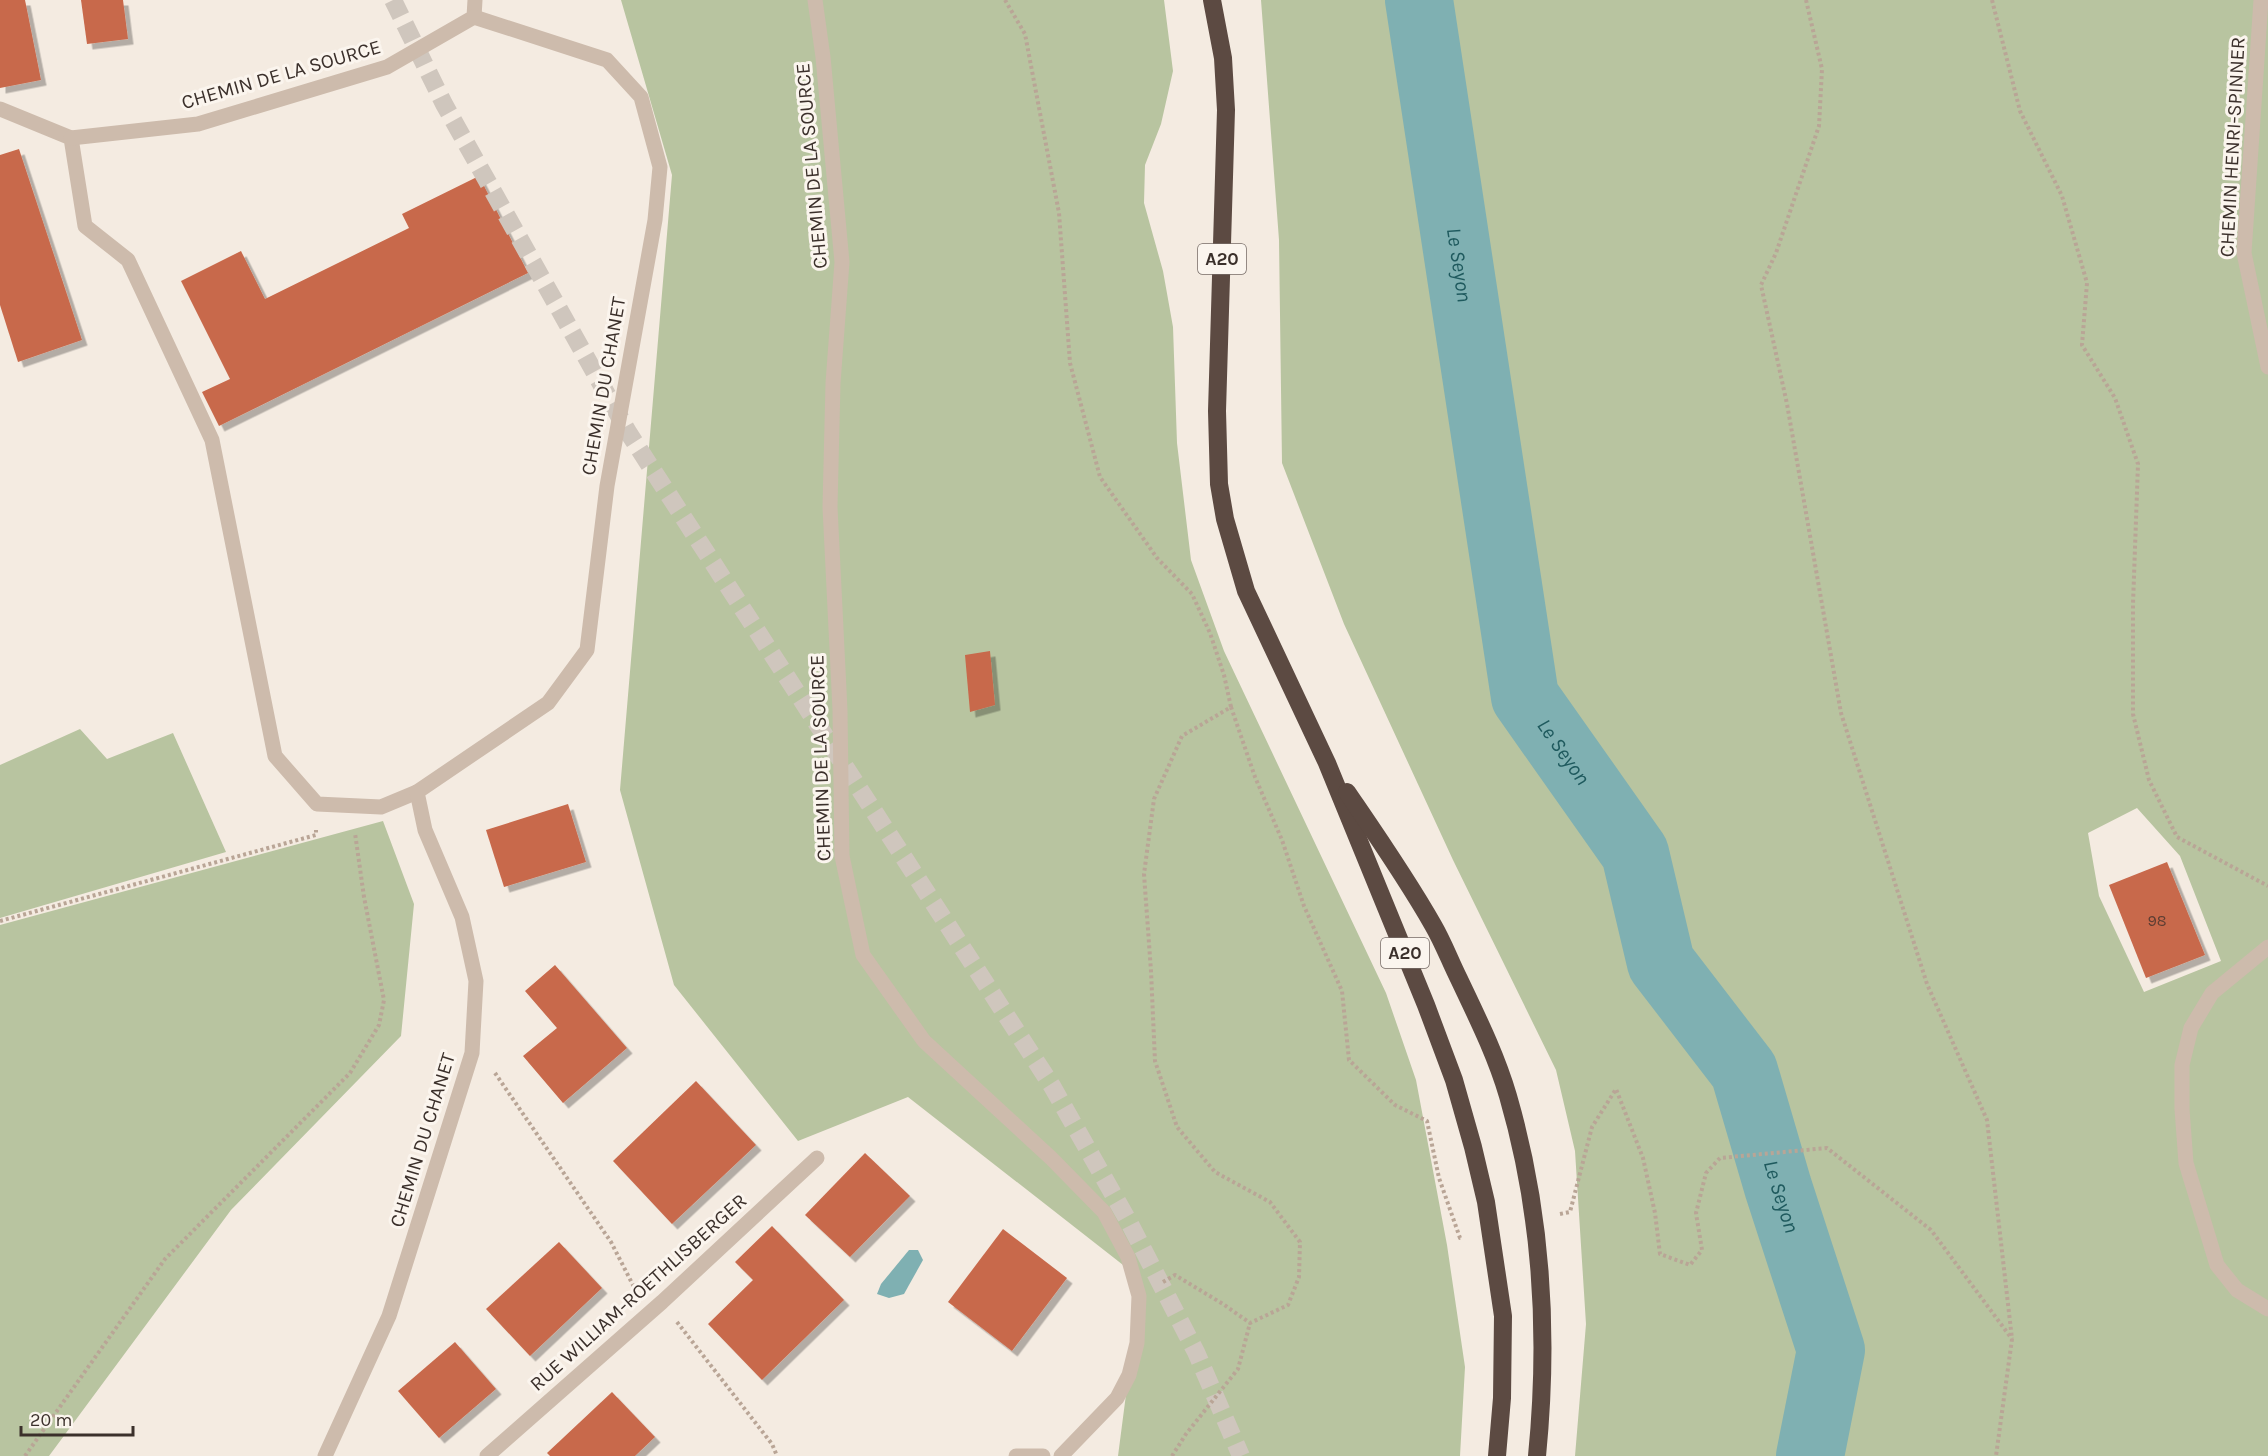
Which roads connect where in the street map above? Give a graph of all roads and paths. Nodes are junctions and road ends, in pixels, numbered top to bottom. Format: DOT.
graph roads {
  1 [pos="474,0"];
  2 [pos="815,0"];
  3 [pos="1005,0"];
  4 [pos="1212,0"];
  5 [pos="1806,0"];
  6 [pos="1992,0"];
  7 [pos="2261,0"];
  8 [pos="474,17"];
  9 [pos="0,109"];
  10 [pos="71,138"];
  11 [pos="2268,367"];
  12 [pos="1232,707"];
  13 [pos="1327,763"];
  14 [pos="417,792"];
  15 [pos="317,804"];
  16 [pos="351,805"];
  17 [pos="2268,886"];
  18 [pos="0,921"];
  19 [pos="2268,947"];
  20 [pos="472,1053"];
  21 [pos="817,1158"];
  22 [pos="1554,1216"];
  23 [pos="1468,1239"];
  24 [pos="1139,1296"];
  25 [pos="662,1302"];
  26 [pos="2268,1309"];
  27 [pos="648,1314"];
  28 [pos="1250,1323"];
  29 [pos="2012,1339"];
  30 [pos="25,1456"];
  31 [pos="325,1456"];
  32 [pos="487,1456"];
  33 [pos="777,1456"];
  34 [pos="1016,1456"];
  35 [pos="1043,1456"];
  36 [pos="1061,1456"];
  37 [pos="1172,1456"];
  38 [pos="1497,1456"];
  39 [pos="1537,1456"];
  40 [pos="1996,1456"];
  1 -- 8 [label="street"];
  2 -- 24 [label="street, CHEMIN DE LA SOURCE"];
  3 -- 12 [label="path"];
  4 -- 13 [label="highway, A20"];
  5 -- 29 [label="path"];
  6 -- 17 [label="path"];
  7 -- 11 [label="street, CHEMIN HENRI-SPINNER"];
  8 -- 10 [label="street, CHEMIN DE LA SOURCE"];
  8 -- 14 [label="street, CHEMIN DU CHANET"];
  9 -- 10 [label="street"];
  10 -- 15 [label="street"];
  12 -- 23 [label="path"];
  12 -- 28 [label="path"];
  13 -- 38 [label="highway, A20"];
  13 -- 39 [label="highway"];
  14 -- 16 [label="street, CHEMIN DU CHANET"];
  14 -- 20 [label="street, CHEMIN DU CHANET"];
  15 -- 16 [label="street, CHEMIN DU CHANET"];
  15 -- 18 [label="path"];
  16 -- 30 [label="path"];
  19 -- 26 [label="street"];
  20 -- 27 [label="path"];
  20 -- 31 [label="street, CHEMIN DU CHANET"];
  21 -- 25 [label="street, RUE WILLIAM-ROETHLISBERGER"];
  22 -- 29 [label="path"];
  24 -- 28 [label="path"];
  24 -- 36 [label="street, CHEMIN DE LA SOURCE"];
  25 -- 27 [label="street, RUE WILLIAM-ROETHLISBERGER"];
  25 -- 33 [label="path"];
  27 -- 32 [label="street, RUE WILLIAM-ROETHLISBERGER"];
  28 -- 37 [label="path"];
  29 -- 40 [label="path"];
  34 -- 35 [label="street"];
}
